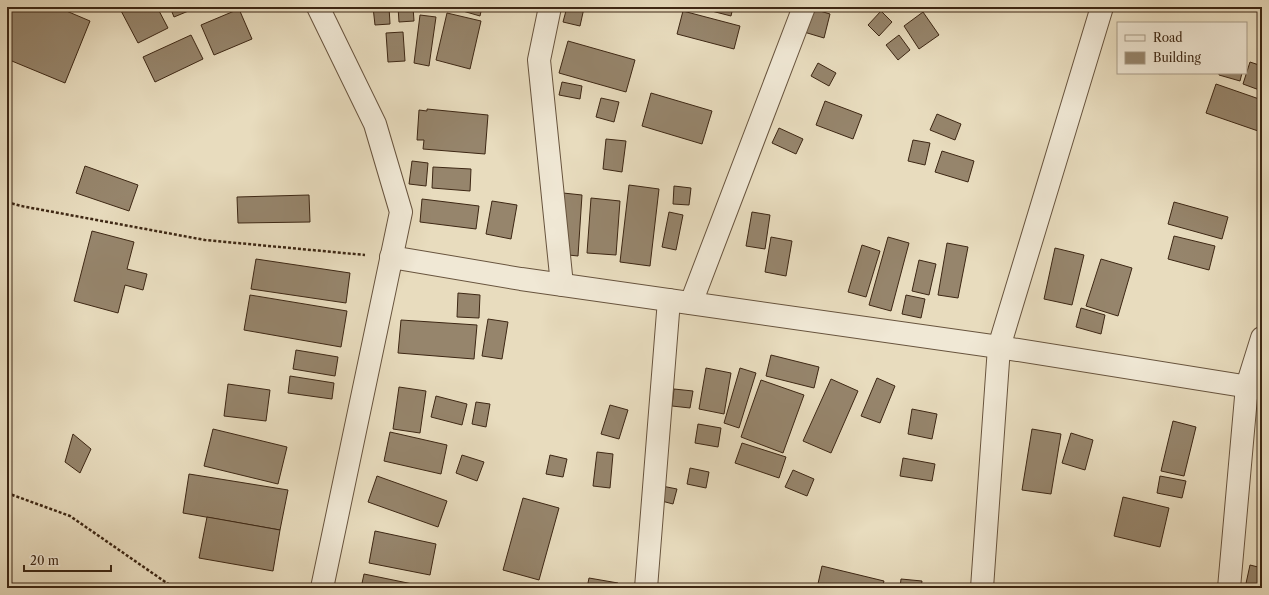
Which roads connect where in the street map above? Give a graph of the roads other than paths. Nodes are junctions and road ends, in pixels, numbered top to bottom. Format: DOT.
graph roads {
  1 [pos="318,7"];
  2 [pos="550,7"];
  3 [pos="804,7"];
  4 [pos="1102,7"];
  5 [pos="391,257"];
  6 [pos="562,285"];
  7 [pos="668,300"];
  8 [pos="691,303"];
  9 [pos="1262,338"];
  10 [pos="999,347"];
  11 [pos="1255,387"];
  12 [pos="322,588"];
  13 [pos="646,588"];
  14 [pos="982,588"];
  15 [pos="1229,588"];
  1 -- 5 [label="street"];
  2 -- 6 [label="street"];
  3 -- 8 [label="street"];
  4 -- 10 [label="street"];
  5 -- 6 [label="street"];
  5 -- 12 [label="street"];
  6 -- 7 [label="street"];
  7 -- 8 [label="street"];
  7 -- 13 [label="street"];
  8 -- 10 [label="street"];
  9 -- 11 [label="street"];
  10 -- 11 [label="street"];
  10 -- 14 [label="street"];
  11 -- 15 [label="street"];
}
